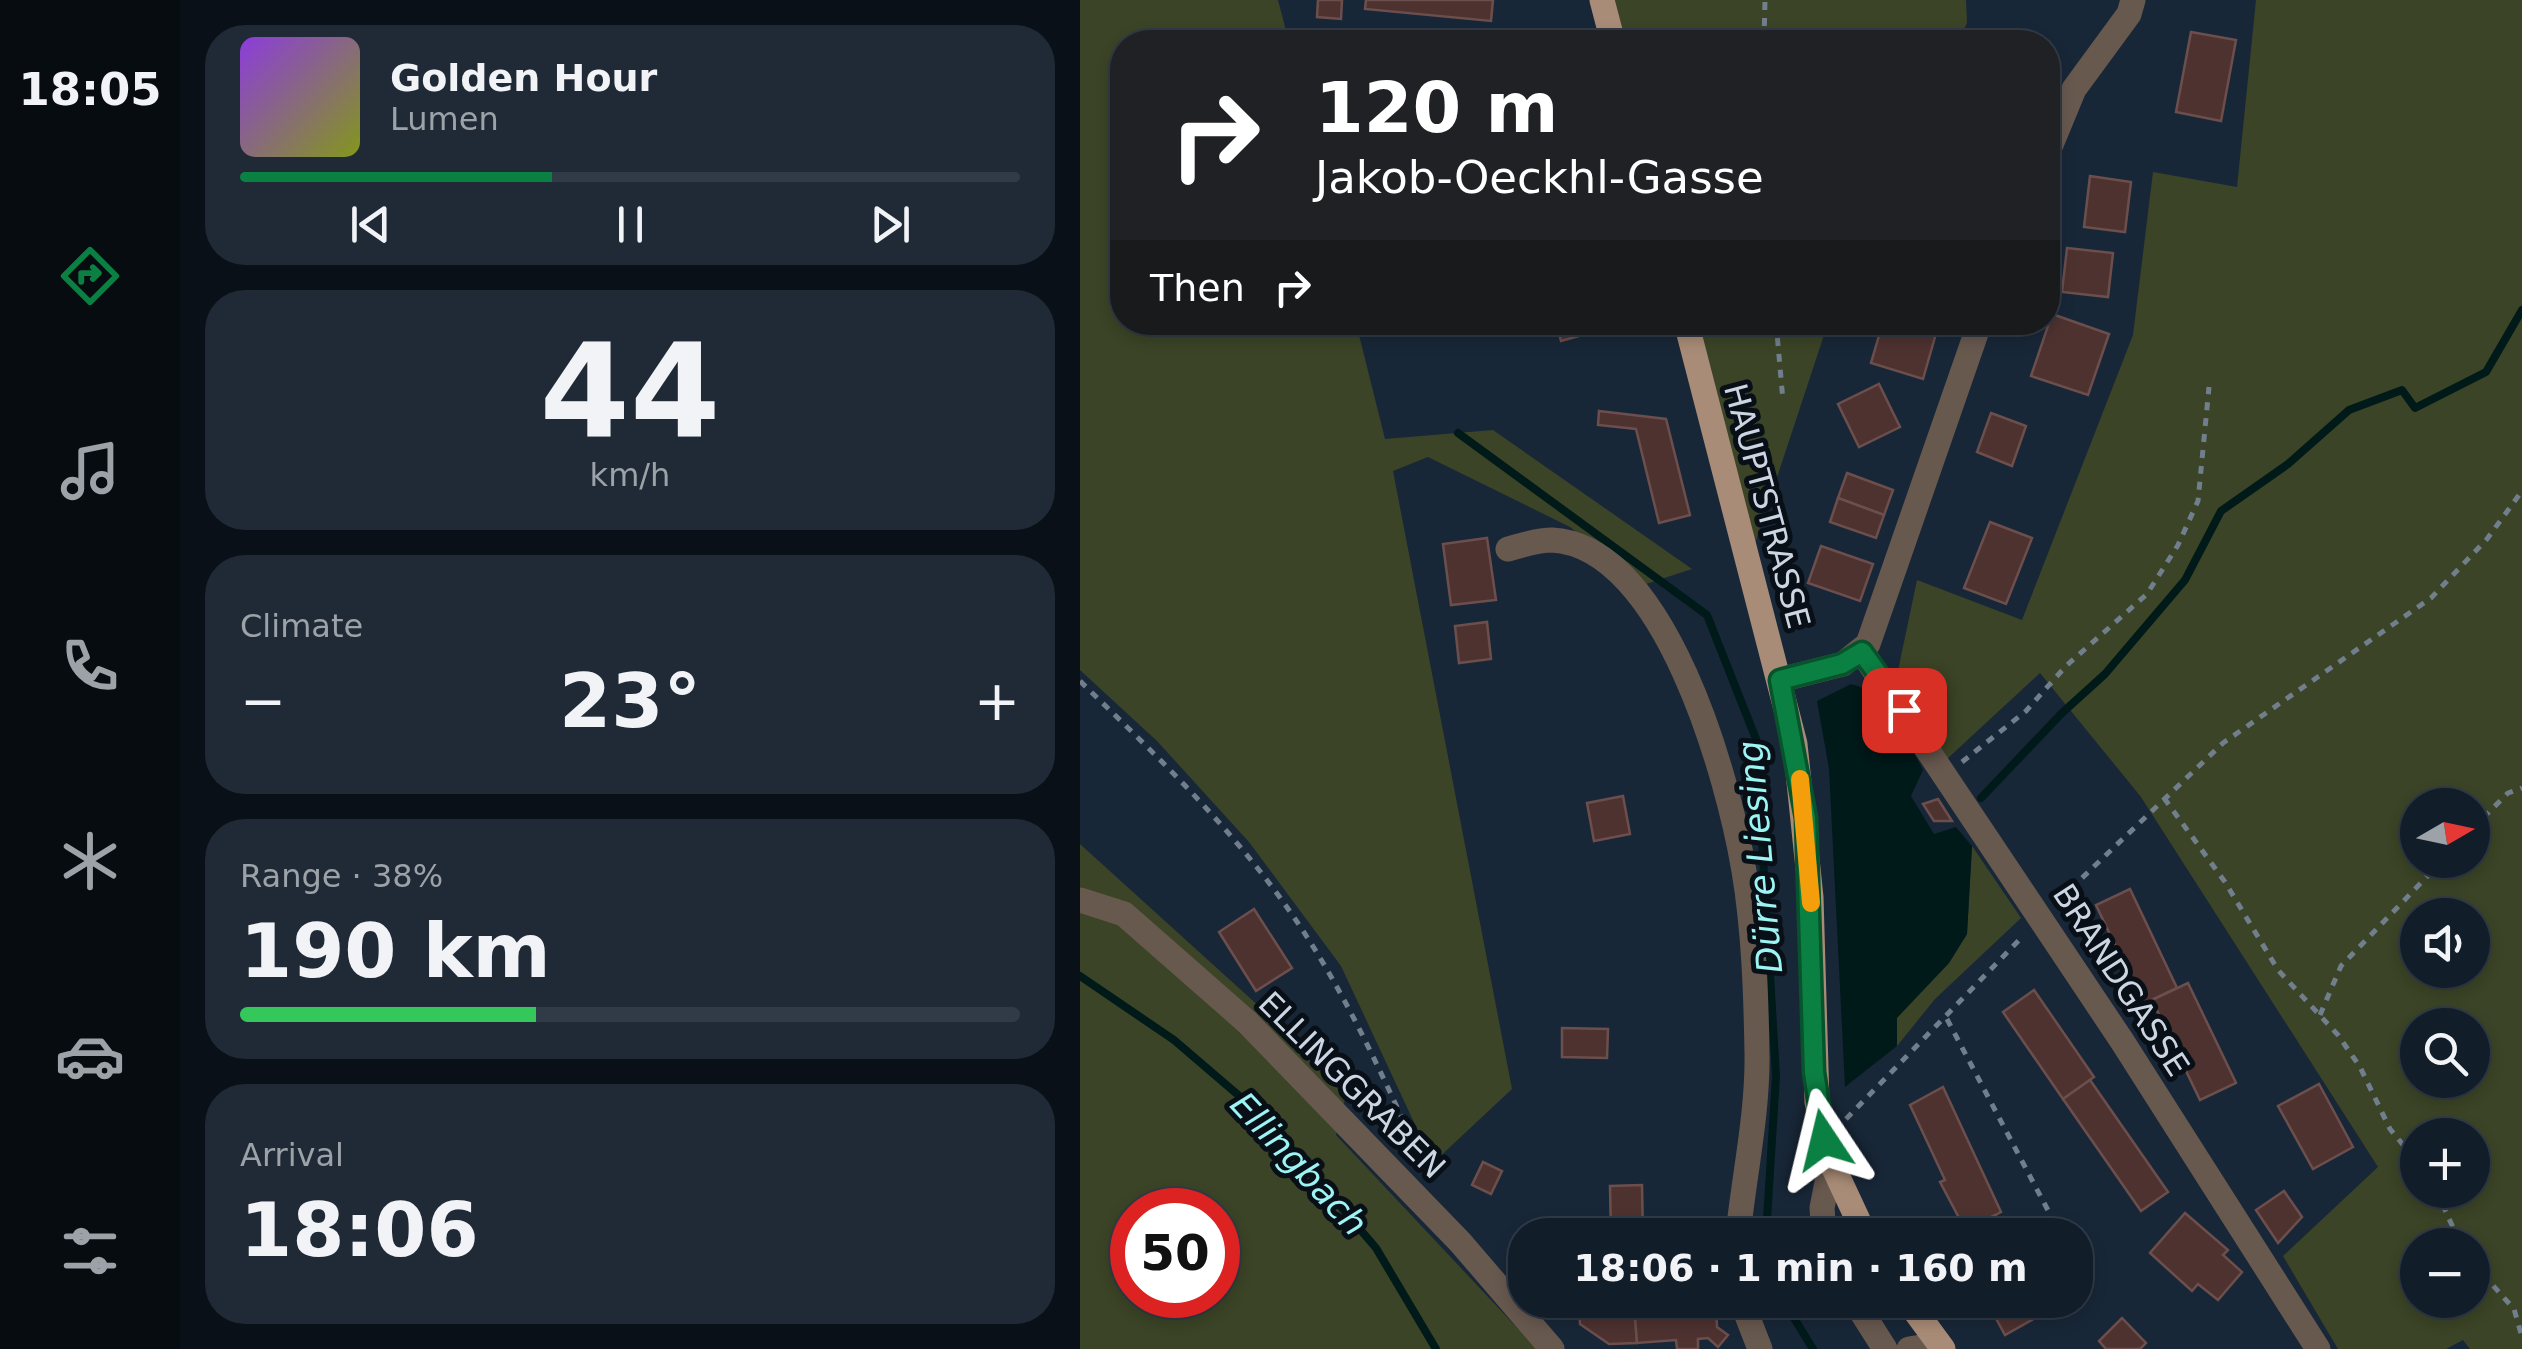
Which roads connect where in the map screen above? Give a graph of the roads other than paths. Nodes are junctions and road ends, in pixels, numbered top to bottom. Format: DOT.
graph roads {
  1 [pos="1602,0"];
  2 [pos="2133,0"];
  3 [pos="1610,30"];
  4 [pos="2060,122"];
  5 [pos="1689,335"];
  6 [pos="1976,335"];
  7 [pos="1508,549"];
  8 [pos="1862,652"];
  9 [pos="1780,680"];
  10 [pos="1080,900"];
  11 [pos="1828,1151"];
  12 [pos="1740,1218"];
  13 [pos="1823,1218"];
  14 [pos="1858,1218"];
  15 [pos="1749,1318"];
  16 [pos="1865,1318"];
  17 [pos="1920,1318"];
  18 [pos="1941,1346"];
  19 [pos="1552,1349"];
  20 [pos="1760,1349"];
  21 [pos="1884,1349"];
  22 [pos="1908,1349"];
  23 [pos="2318,1349"];
  1 -- 3 [label="main road"];
  2 -- 4 [label="street"];
  5 -- 9 [label="main road, HAUPTSTRASSE"];
  6 -- 8 [label="street"];
  7 -- 12 [label="street"];
  8 -- 9 [label="street"];
  8 -- 23 [label="street, BRANDGASSE"];
  9 -- 11 [label="main road, HAUPTSTRASSE"];
  10 -- 19 [label="street, ELLINGGRABEN"];
  11 -- 13 [label="street"];
  11 -- 14 [label="main road, HAUPTSTRASSE"];
  15 -- 20 [label="street"];
  16 -- 21 [label="street"];
  17 -- 18 [label="main road"];
  18 -- 22 [label="street"];
}
